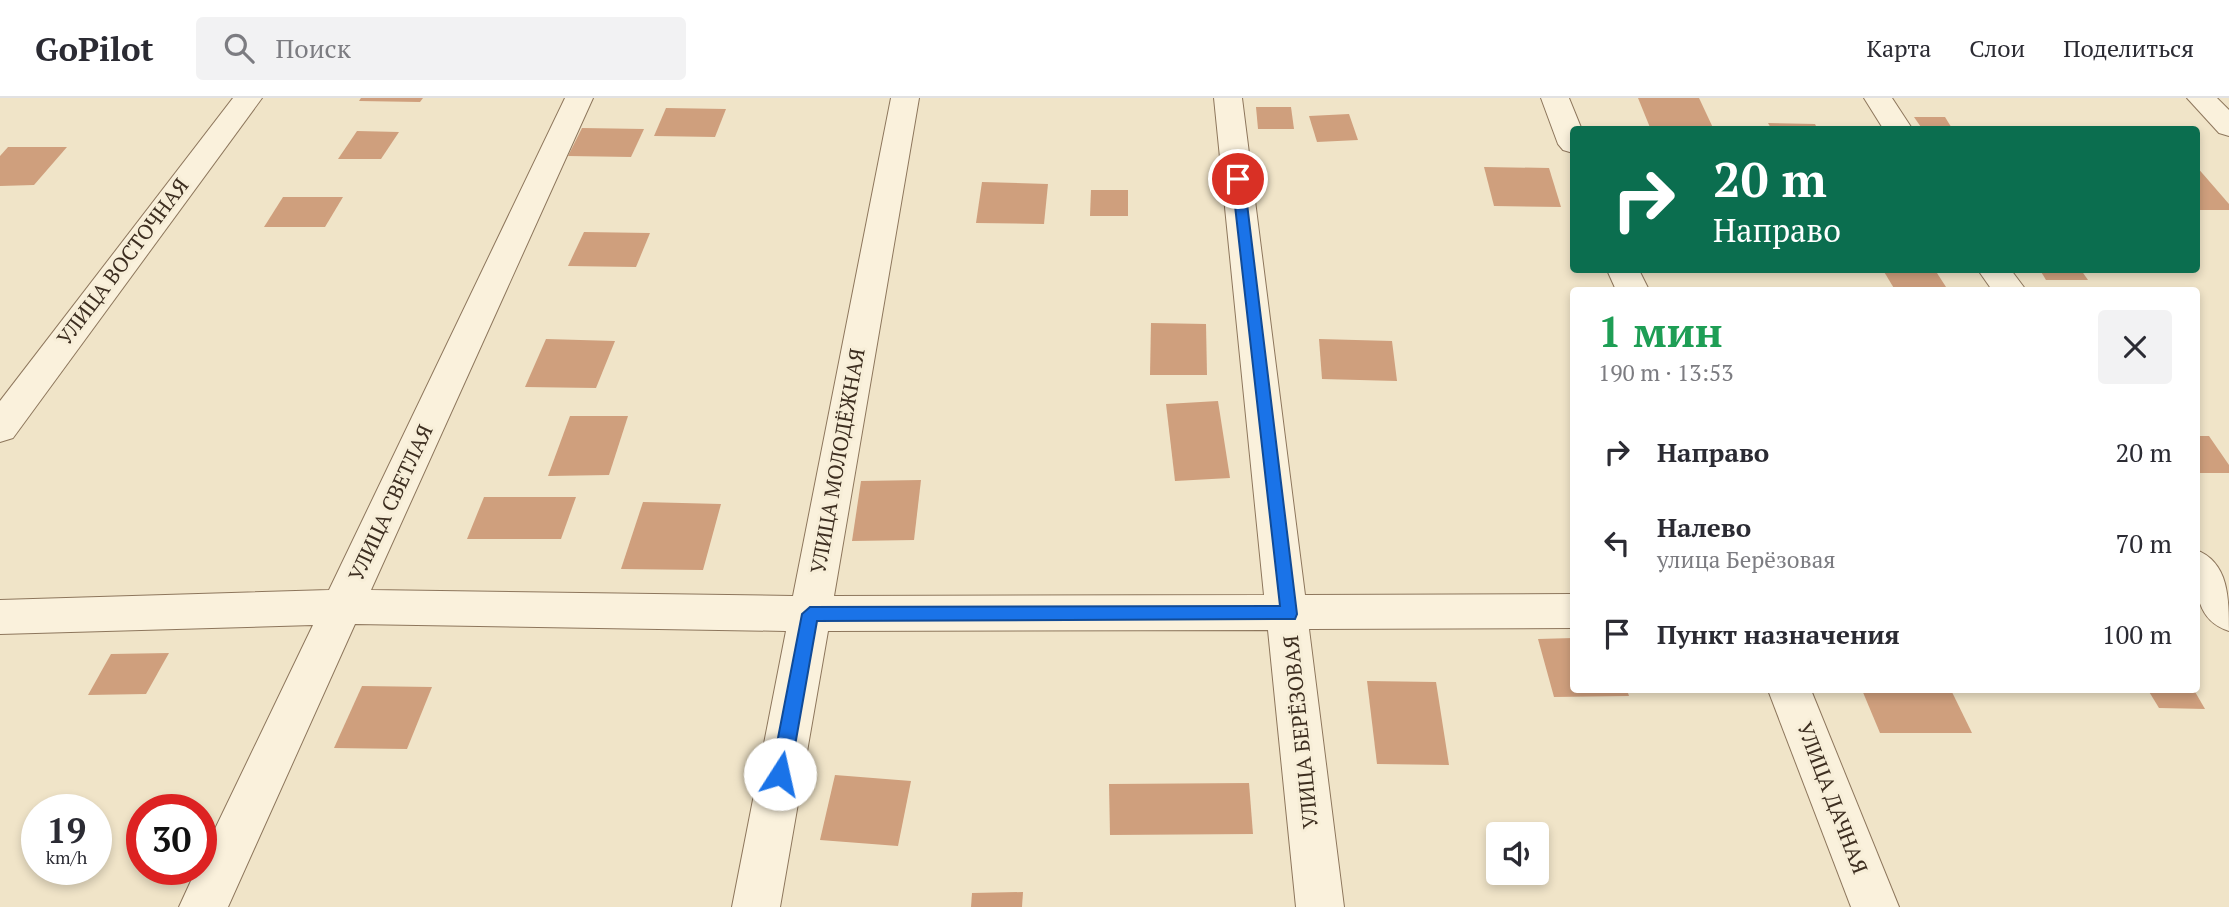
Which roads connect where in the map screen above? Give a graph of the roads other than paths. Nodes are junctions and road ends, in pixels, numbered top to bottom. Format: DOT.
graph roads {
  1 [pos="247,98"];
  2 [pos="579,98"];
  3 [pos="905,98"];
  4 [pos="1228,98"];
  5 [pos="1555,98"];
  6 [pos="1878,98"];
  7 [pos="2201,98"];
  8 [pos="1896,126"];
  9 [pos="2229,127"];
  10 [pos="1570,136"];
  11 [pos="0,428"];
  12 [pos="2200,573"];
  13 [pos="344,607"];
  14 [pos="2219,608"];
  15 [pos="1570,611"];
  16 [pos="810,614"];
  17 [pos="1289,614"];
  18 [pos="0,617"];
  19 [pos="1791,693"];
  20 [pos="203,907"];
  21 [pos="756,907"];
  22 [pos="1320,907"];
  23 [pos="1875,907"];
  1 -- 11 [label="street, УЛИЦА ВОСТОЧНАЯ"];
  2 -- 13 [label="street, УЛИЦА СВЕТЛАЯ"];
  3 -- 16 [label="street, УЛИЦА МОЛОДЁЖНАЯ"];
  4 -- 17 [label="street, УЛИЦА БЕРЁЗОВАЯ"];
  5 -- 10 [label="street"];
  6 -- 8 [label="street"];
  7 -- 9 [label="street"];
  12 -- 14 [label="street"];
  13 -- 16 [label="street"];
  13 -- 18 [label="street"];
  13 -- 20 [label="street, УЛИЦА СВЕТЛАЯ"];
  15 -- 17 [label="street"];
  16 -- 17 [label="street"];
  16 -- 21 [label="street, УЛИЦА МОЛОДЁЖНАЯ"];
  17 -- 22 [label="street, УЛИЦА БЕРЁЗОВАЯ"];
  19 -- 23 [label="street, УЛИЦА ДАЧНАЯ"];
}
